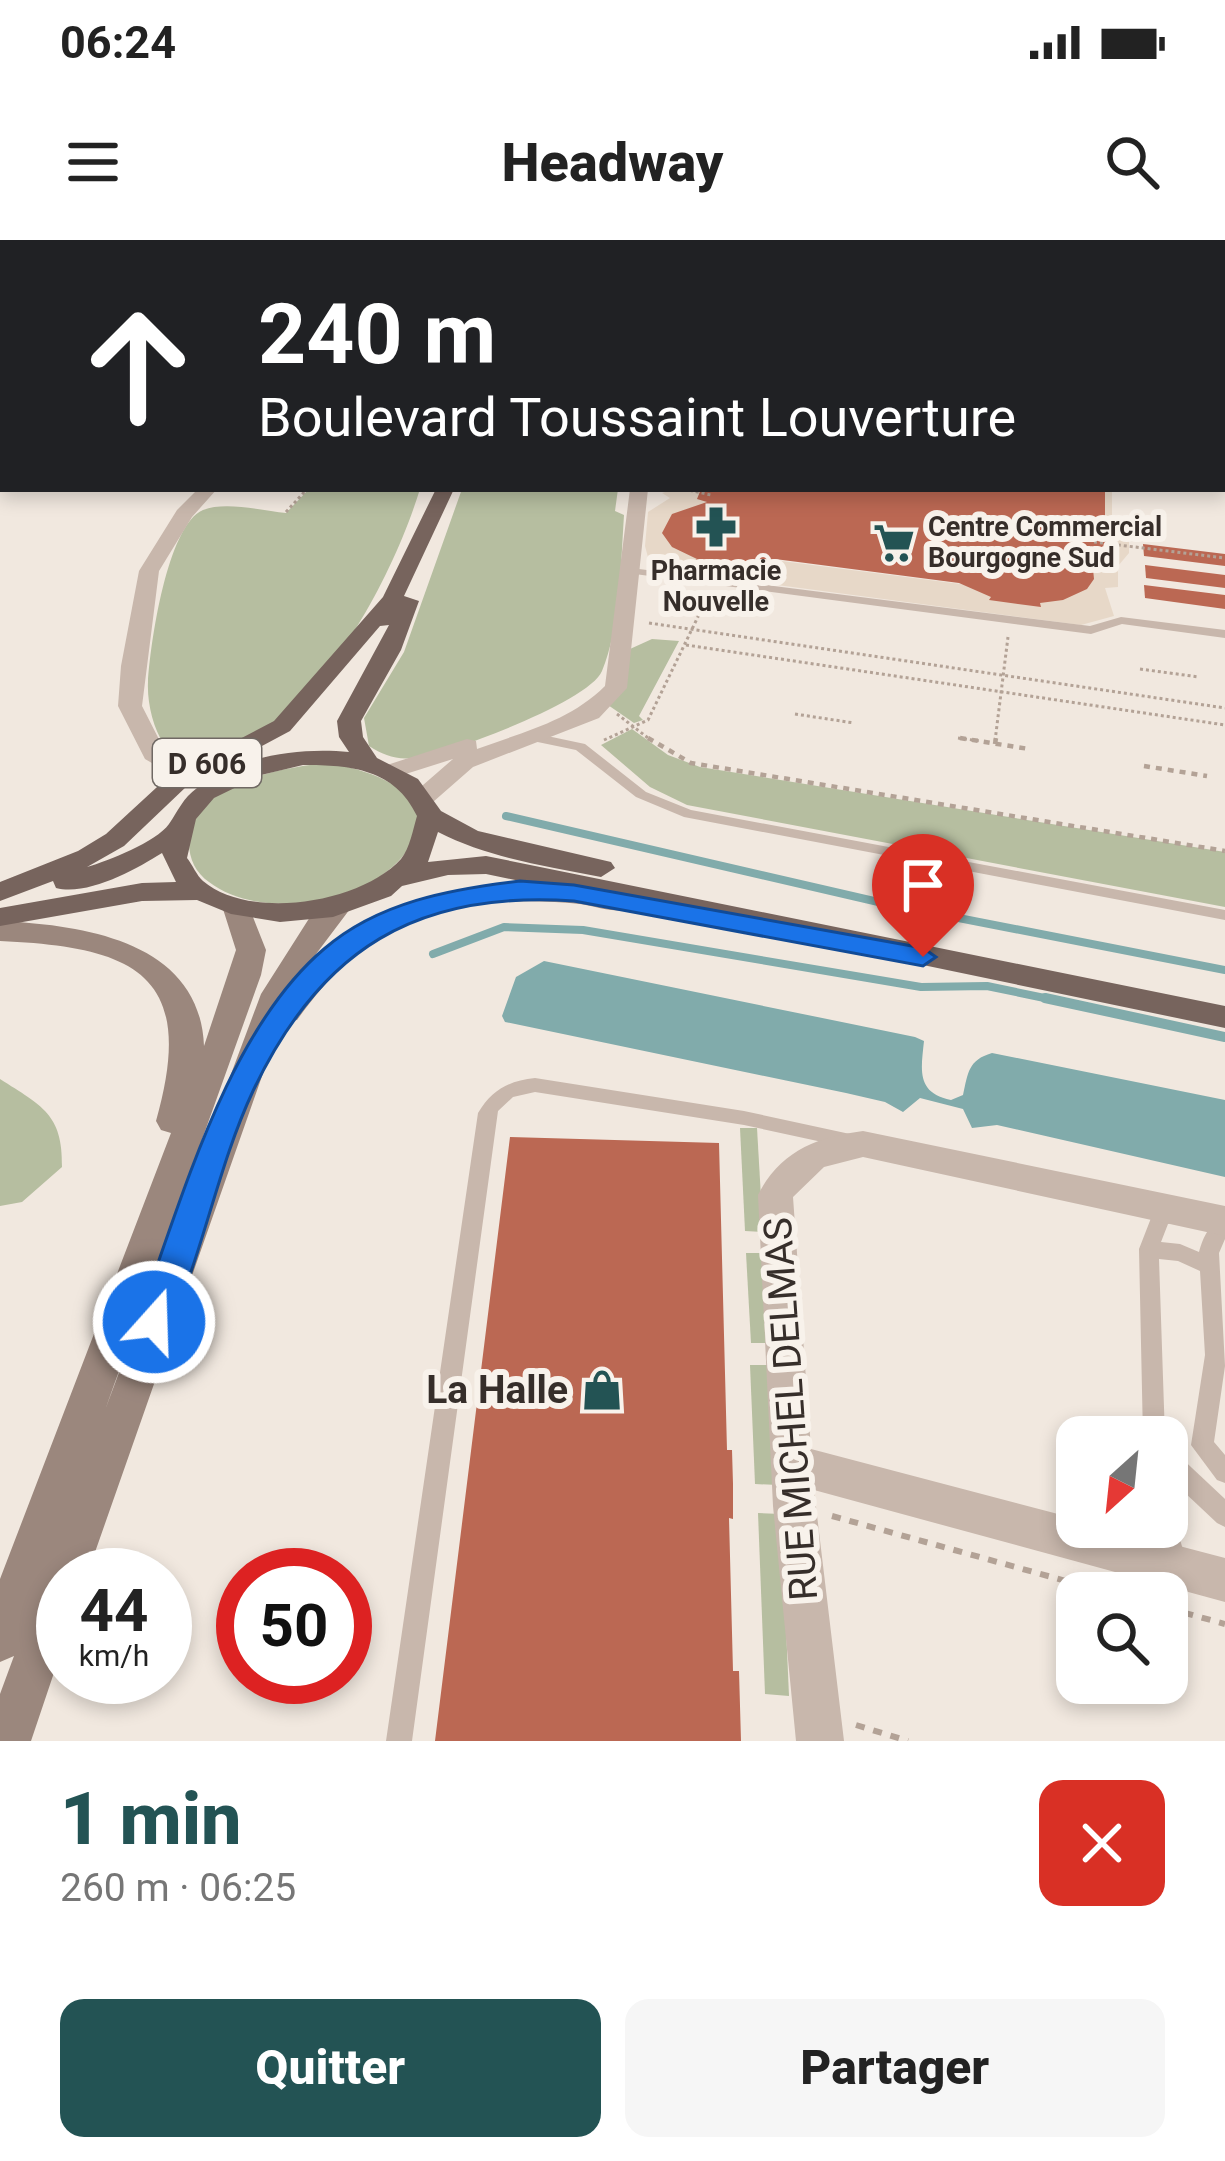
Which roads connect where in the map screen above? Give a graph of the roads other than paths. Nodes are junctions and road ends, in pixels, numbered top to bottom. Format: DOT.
graph roads {
  1 [pos="206,492"];
  2 [pos="434,492"];
  3 [pos="443,492"];
  4 [pos="638,492"];
  5 [pos="426,526"];
  6 [pos="636,571"];
  7 [pos="389,602"];
  8 [pos="1122,602"];
  9 [pos="1121,620"];
  10 [pos="1225,634"];
  11 [pos="621,652"];
  12 [pos="533,737"];
  13 [pos="157,759"];
  14 [pos="281,761"];
  15 [pos="380,766"];
  16 [pos="427,807"];
  17 [pos="175,833"];
  18 [pos="396,879"];
  19 [pos="196,891"];
  20 [pos="0,896"];
  21 [pos="339,905"];
  22 [pos="237,909"];
  23 [pos="1225,915"];
  24 [pos="0,917"];
  25 [pos="0,932"];
  26 [pos="836,939"];
  27 [pos="1225,996"];
  28 [pos="1225,1017"];
  29 [pos="239,1089"];
  30 [pos="863,1144"];
  31 [pos="1178,1211"];
  32 [pos="1225,1223"];
  33 [pos="1149,1249"];
  34 [pos="138,1259"];
  35 [pos="1210,1267"];
  36 [pos="1153,1416"];
  37 [pos="1225,1472"];
  38 [pos="1188,1480"];
  39 [pos="792,1485"];
  40 [pos="1225,1515"];
  41 [pos="75,1548"];
  42 [pos="1169,1567"];
  43 [pos="1225,1580"];
  44 [pos="0,1639"];
  45 [pos="36,1658"];
  46 [pos="819,1727"];
  47 [pos="7,1741"];
  48 [pos="399,1741"];
  1 -- 13 [label="street"];
  2 -- 5 [label="main road, D 606"];
  3 -- 5 [label="main road, D 606"];
  4 -- 6 [label="street"];
  5 -- 7 [label="main road, D 606"];
  5 -- 15 [label="main road, D 606"];
  6 -- 9 [label="lane"];
  6 -- 11 [label="street"];
  7 -- 14 [label="main road, D 606"];
  7 -- 20 [label="main road, D 606"];
  8 -- 9 [label="lane"];
  9 -- 10 [label="lane"];
  11 -- 12 [label="street"];
  11 -- 15 [label="street"];
  12 -- 16 [label="street"];
  12 -- 23 [label="lane"];
  14 -- 15 [label="main road"];
  14 -- 17 [label="main road"];
  15 -- 16 [label="main road"];
  16 -- 18 [label="main road"];
  16 -- 27 [label="main road"];
  17 -- 19 [label="main road"];
  17 -- 20 [label="main road, D 606"];
  18 -- 21 [label="main road"];
  18 -- 26 [label="main road"];
  19 -- 22 [label="main road"];
  19 -- 24 [label="main road"];
  21 -- 22 [label="main road"];
  21 -- 29 [label="main road"];
  22 -- 34 [label="main road"];
  25 -- 34 [label="main road"];
  26 -- 28 [label="main road"];
  26 -- 29 [label="main road"];
  29 -- 41 [label="main road"];
  30 -- 31 [label="street, RUE MICHEL DELMAS"];
  30 -- 39 [label="street, RUE MICHEL DELMAS"];
  30 -- 48 [label="lane"];
  31 -- 32 [label="street, RUE MICHEL DELMAS"];
  31 -- 33 [label="lane"];
  32 -- 35 [label="lane"];
  33 -- 35 [label="lane"];
  33 -- 36 [label="lane"];
  34 -- 44 [label="main road"];
  35 -- 37 [label="lane"];
  38 -- 40 [label="lane"];
  39 -- 42 [label="street"];
  39 -- 46 [label="street, RUE MICHEL DELMAS"];
  42 -- 43 [label="street"];
  45 -- 47 [label="main road"];
}
